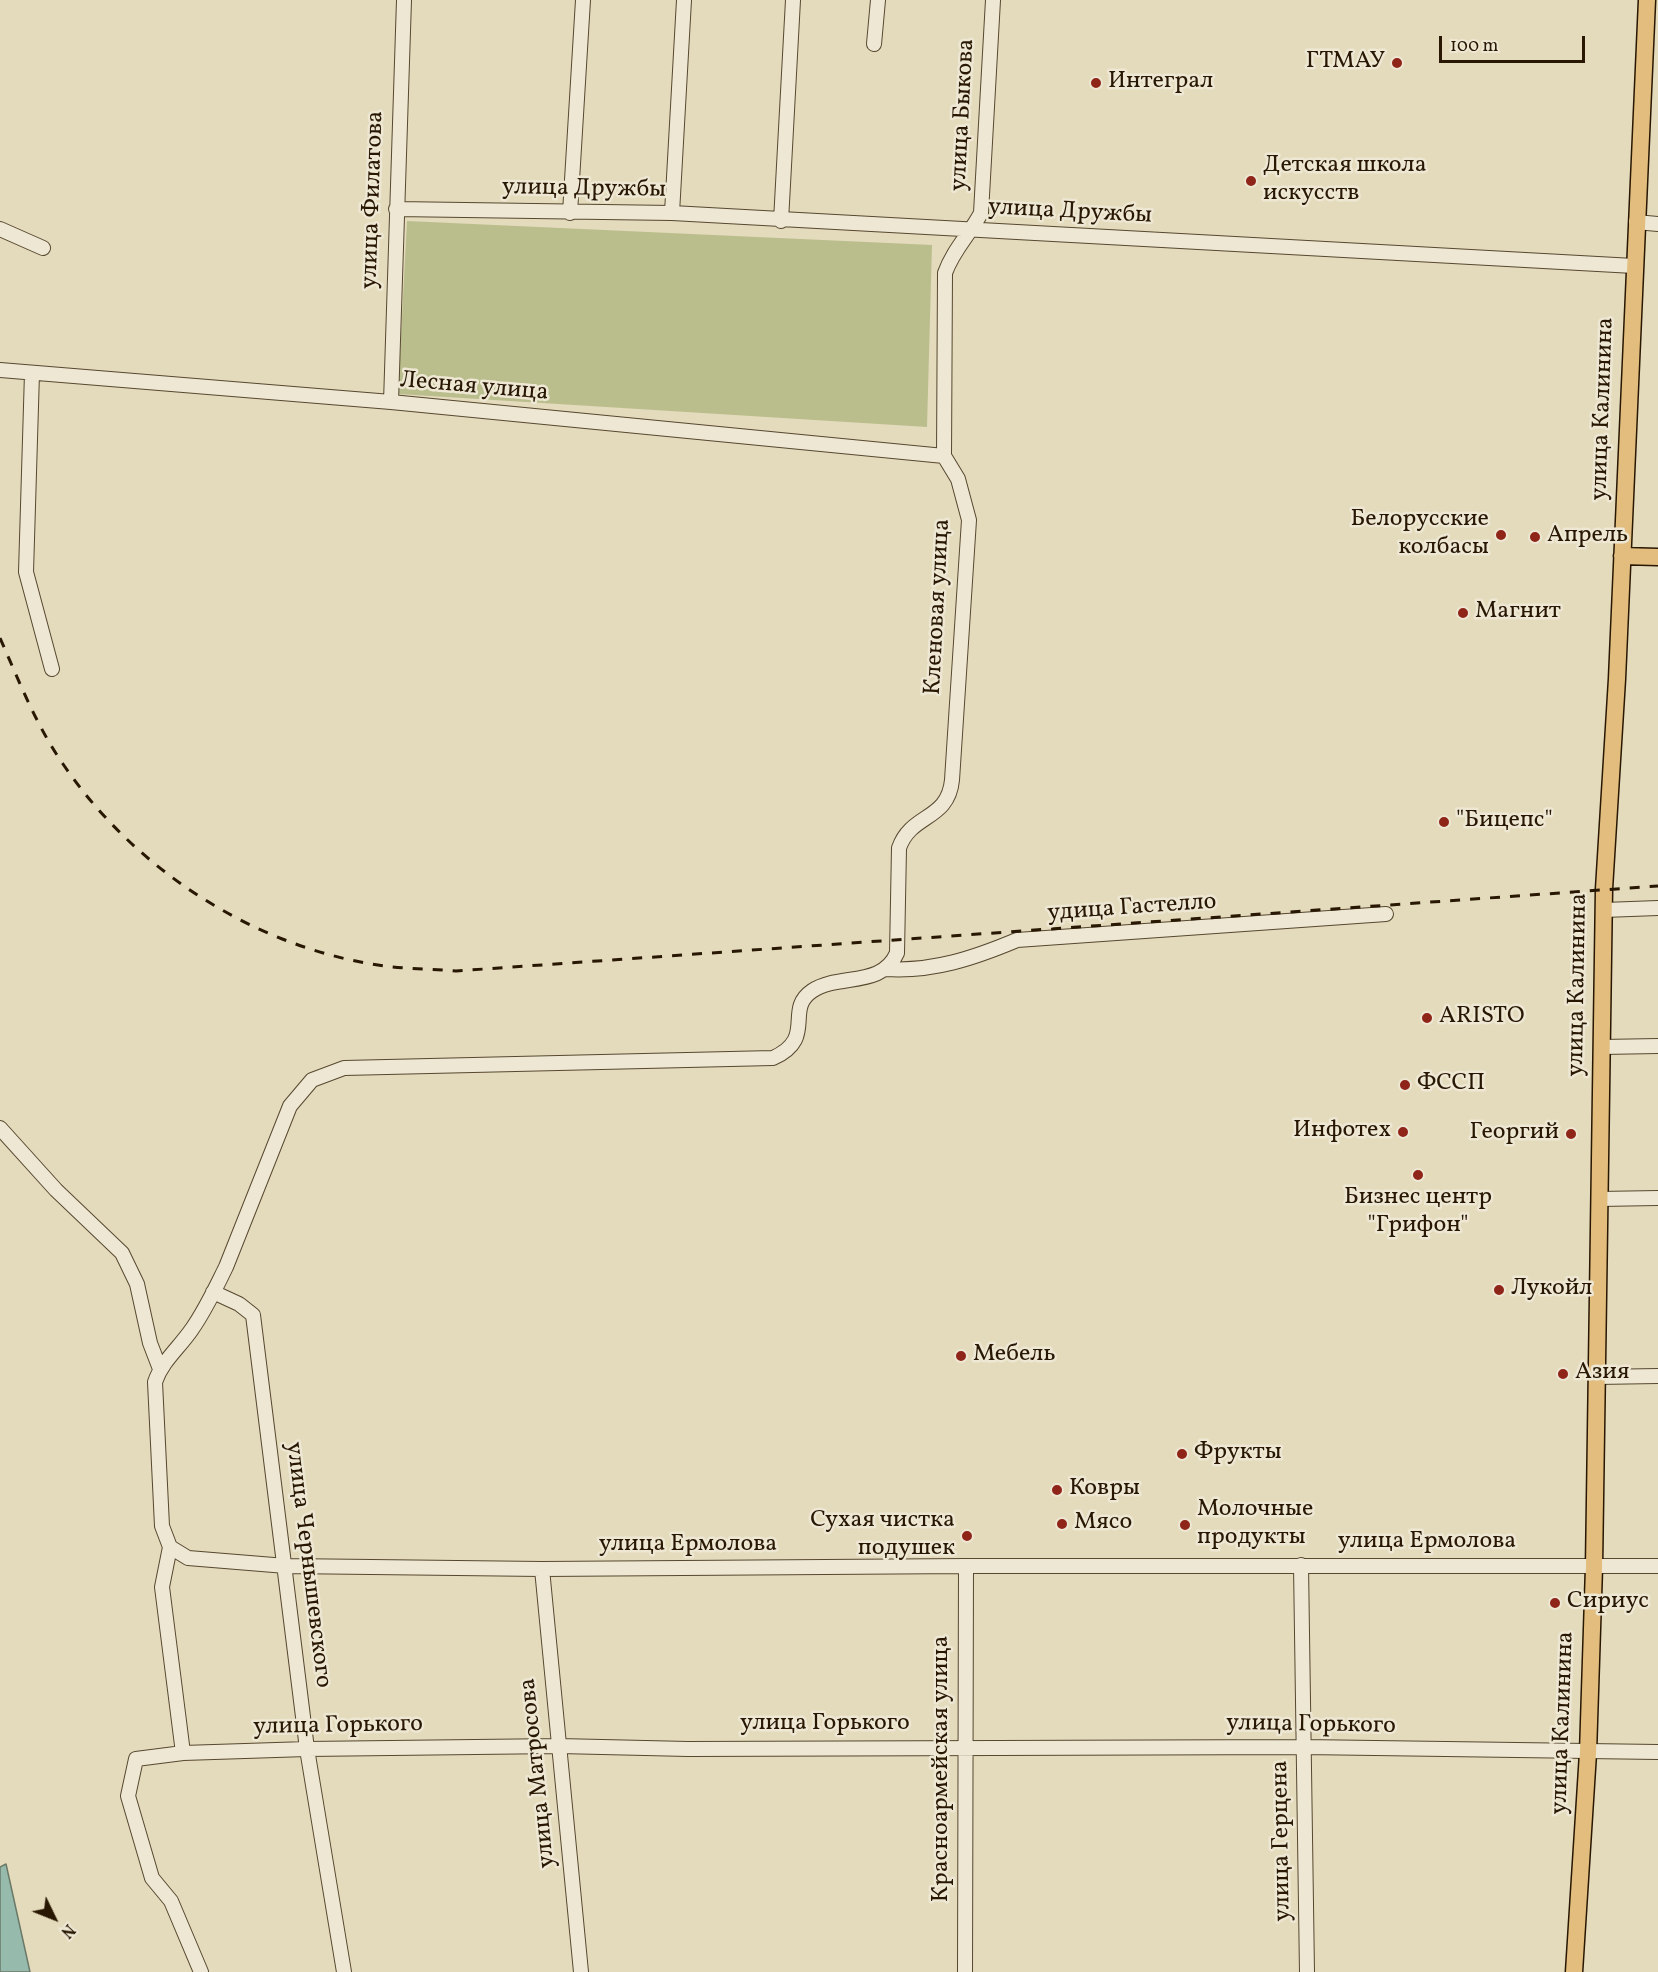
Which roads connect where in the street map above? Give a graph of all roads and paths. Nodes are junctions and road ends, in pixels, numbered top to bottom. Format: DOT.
graph roads {
  1 [pos="404,0"];
  2 [pos="583,0"];
  3 [pos="684,0"];
  4 [pos="794,0"];
  5 [pos="878,0"];
  6 [pos="993,0"];
  7 [pos="1647,0"];
  8 [pos="874,44"];
  9 [pos="396,209"];
  10 [pos="570,213"];
  11 [pos="672,213"];
  12 [pos="782,220"];
  13 [pos="1636,222"];
  14 [pos="1658,224"];
  15 [pos="0,229"];
  16 [pos="972,230"];
  17 [pos="43,248"];
  18 [pos="1634,266"];
  19 [pos="0,370"];
  20 [pos="32,373"];
  21 [pos="391,402"];
  22 [pos="944,456"];
  23 [pos="1622,556"];
  24 [pos="1658,557"];
  25 [pos="52,669"];
  26 [pos="1658,908"];
  27 [pos="1604,910"];
  28 [pos="1386,914"];
  29 [pos="886,969"];
  30 [pos="1658,1046"];
  31 [pos="1602,1047"];
  32 [pos="0,1128"];
  33 [pos="1658,1198"];
  34 [pos="1599,1199"];
  35 [pos="213,1292"];
  36 [pos="160,1369"];
  37 [pos="1658,1376"];
  38 [pos="1597,1377"];
  39 [pos="170,1547"];
  40 [pos="1301,1565"];
  41 [pos="286,1566"];
  42 [pos="966,1566"];
  43 [pos="1658,1566"];
  44 [pos="1594,1567"];
  45 [pos="542,1569"];
  46 [pos="559,1746"];
  47 [pos="965,1746"];
  48 [pos="1304,1747"];
  49 [pos="307,1749"];
  50 [pos="1658,1752"];
  51 [pos="183,1753"];
  52 [pos="1588,1753"];
  53 [pos="201,1972"];
  54 [pos="344,1972"];
  55 [pos="581,1972"];
  56 [pos="965,1972"];
  57 [pos="1307,1972"];
  58 [pos="1574,1972"];
  1 -- 9 [label="street, улица Филатова"];
  2 -- 10 [label="street"];
  3 -- 11 [label="street"];
  4 -- 12 [label="street"];
  5 -- 8 [label="street"];
  6 -- 16 [label="street, улица Быкова"];
  7 -- 13 [label="main road, улица Калинина"];
  9 -- 10 [label="street, улица Дружбы"];
  9 -- 21 [label="street, улица Филатова"];
  10 -- 11 [label="street, улица Дружбы"];
  11 -- 12 [label="street, улица Дружбы"];
  12 -- 16 [label="street, улица Дружбы"];
  13 -- 14 [label="street"];
  13 -- 18 [label="main road, улица Калинина"];
  15 -- 17 [label="street"];
  16 -- 18 [label="street, улица Дружбы"];
  16 -- 22 [label="street, Кленовая улица"];
  18 -- 23 [label="main road, улица Калинина"];
  19 -- 20 [label="street, Лесная улица"];
  20 -- 21 [label="street, Лесная улица"];
  20 -- 25 [label="street"];
  21 -- 22 [label="street, Лесная улица"];
  22 -- 29 [label="street, Кленовая улица"];
  23 -- 24 [label="main road"];
  23 -- 27 [label="main road, улица Калинина"];
  26 -- 27 [label="street"];
  27 -- 31 [label="main road, улица Калинина"];
  28 -- 29 [label="street, удица Гастелло"];
  29 -- 35 [label="street"];
  30 -- 31 [label="street"];
  31 -- 34 [label="main road, улица Калинина"];
  32 -- 36 [label="street"];
  33 -- 34 [label="street"];
  34 -- 38 [label="main road, улица Калинина"];
  35 -- 36 [label="street"];
  35 -- 41 [label="street, улица Чернышевского"];
  36 -- 39 [label="street"];
  37 -- 38 [label="street"];
  38 -- 44 [label="main road, улица Калинина"];
  39 -- 41 [label="street, улица Ермолова"];
  39 -- 51 [label="street"];
  40 -- 42 [label="street, улица Ермолова"];
  40 -- 44 [label="street, улица Ермолова"];
  40 -- 48 [label="street, улица Герцена"];
  41 -- 45 [label="street, улица Ермолова"];
  41 -- 49 [label="street, улица Чернышевского"];
  42 -- 45 [label="street, улица Ермолова"];
  42 -- 47 [label="street, Красноармейская улица"];
  43 -- 44 [label="street, улица Ермолова"];
  44 -- 52 [label="main road, улица Калинина"];
  45 -- 46 [label="street, улица Матросова"];
  46 -- 47 [label="street, улица Горького"];
  46 -- 49 [label="street, улица Горького"];
  46 -- 55 [label="street, улица Матросова"];
  47 -- 48 [label="street, улица Горького"];
  47 -- 56 [label="street, Красноармейская улица"];
  48 -- 52 [label="street, улица Горького"];
  48 -- 57 [label="street, улица Герцена"];
  49 -- 51 [label="street, улица Горького"];
  49 -- 54 [label="street, улица Чернышевского"];
  50 -- 52 [label="street, улица Горького"];
  51 -- 53 [label="street, улица Горького"];
  52 -- 58 [label="main road, улица Калинина"];
}
